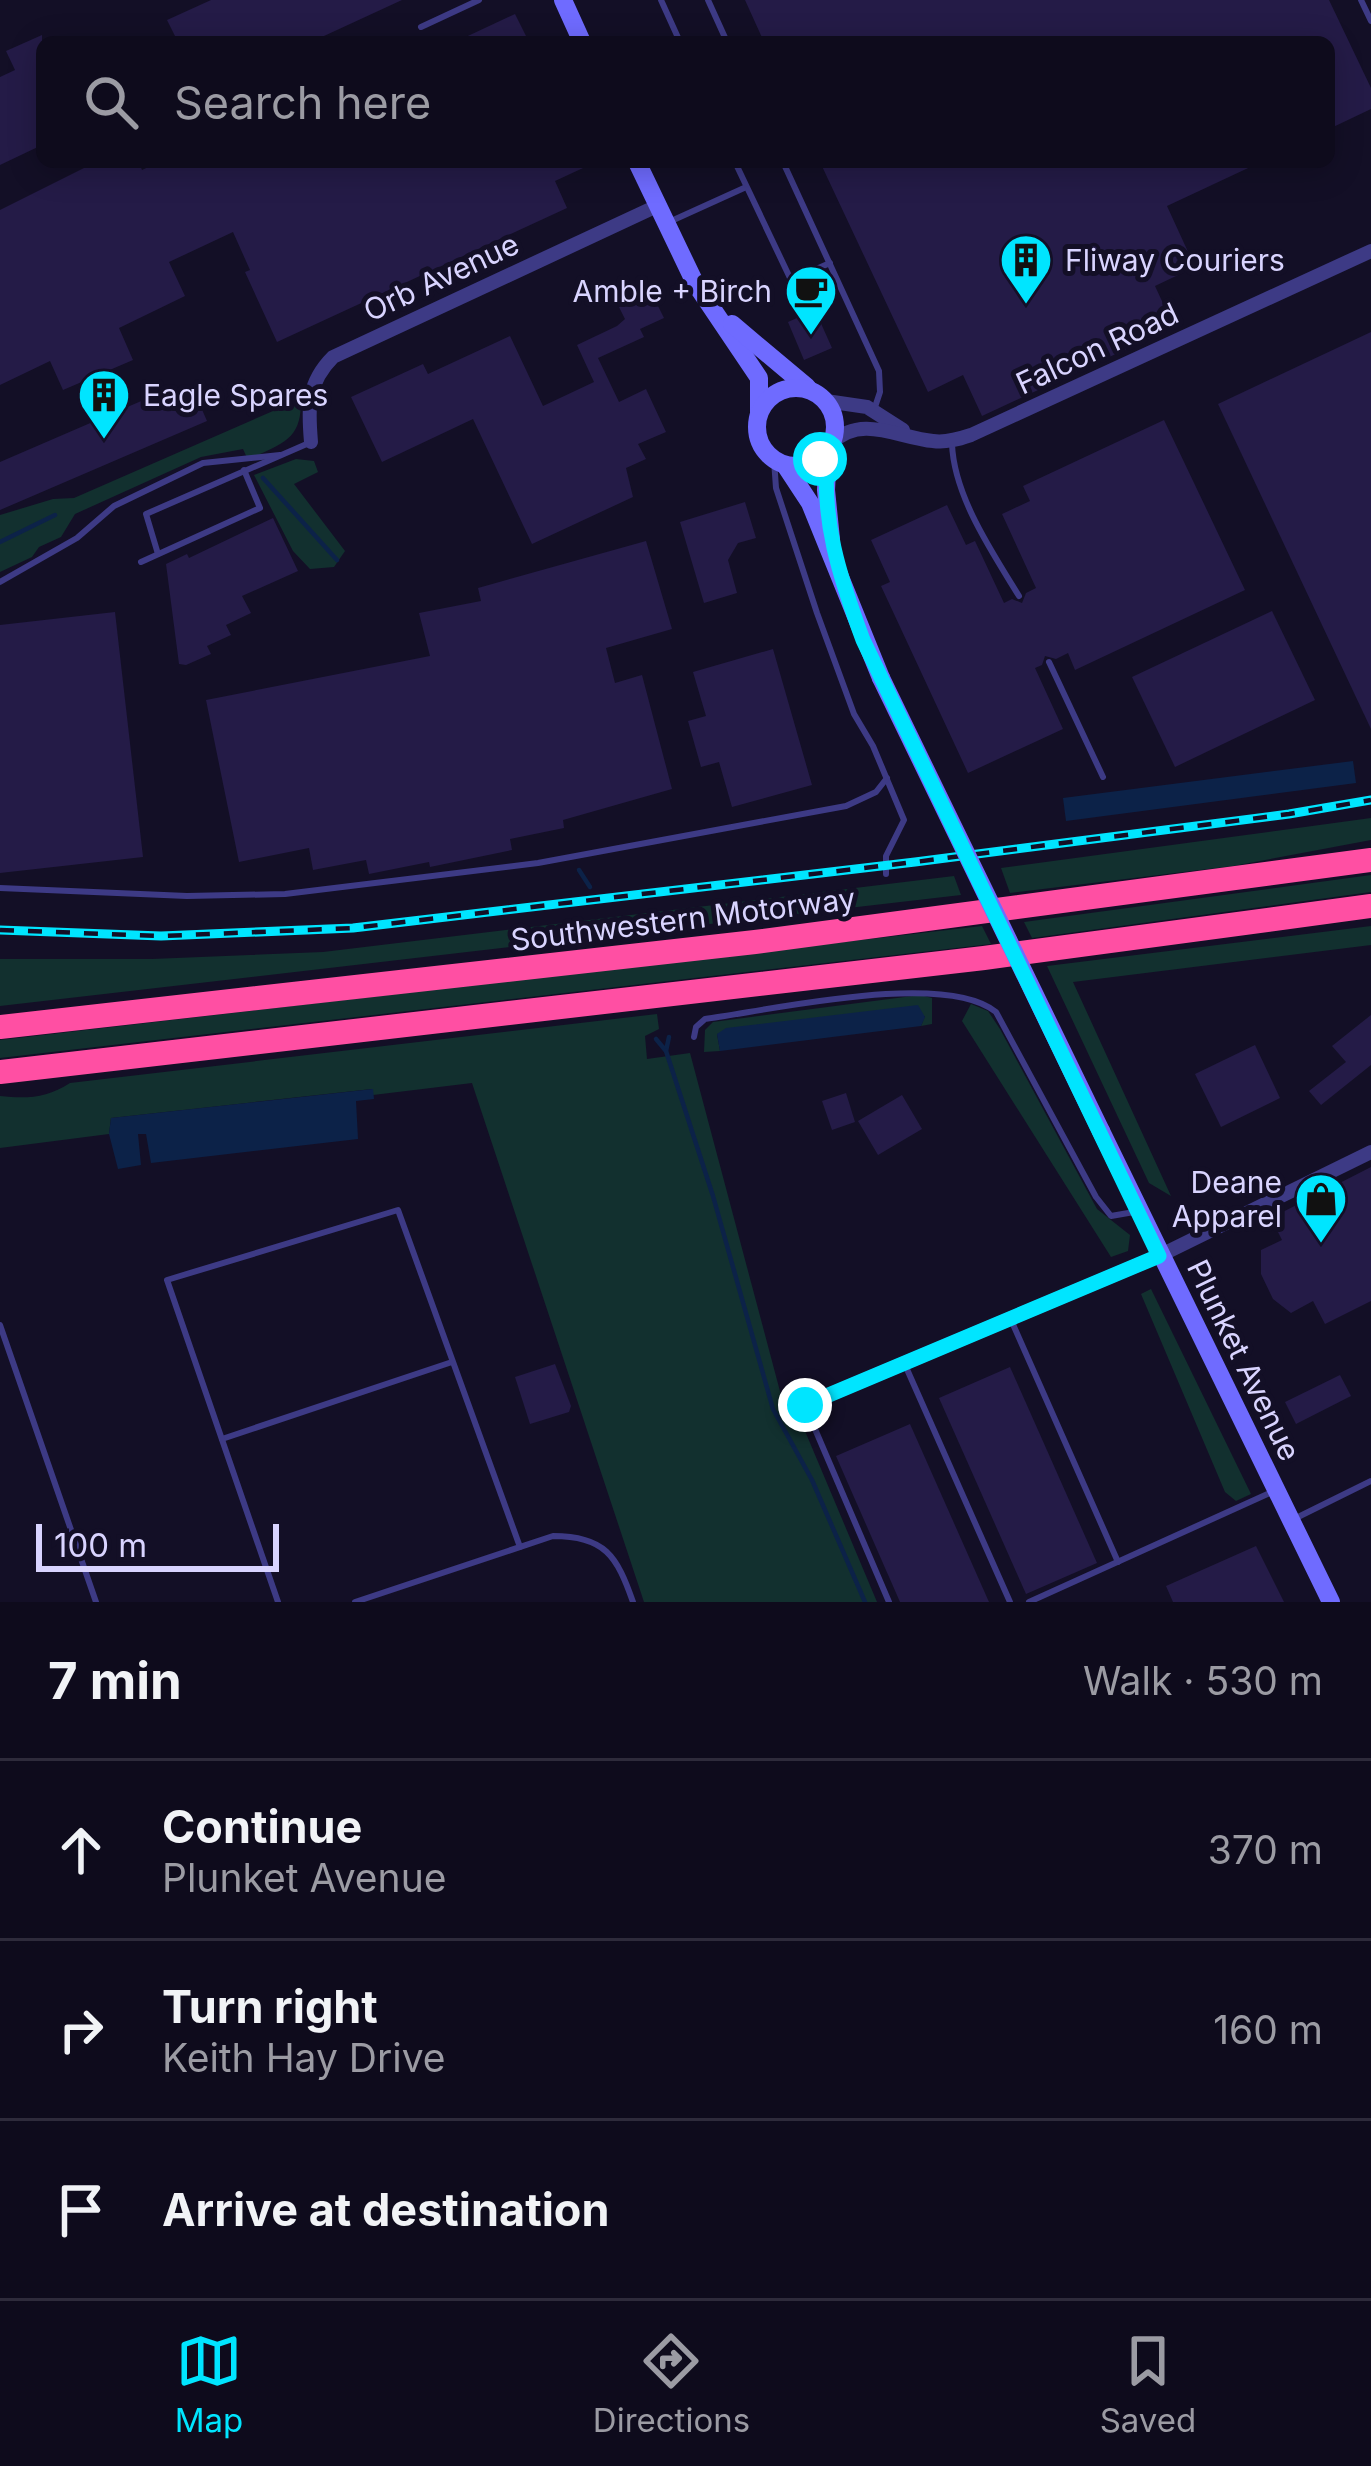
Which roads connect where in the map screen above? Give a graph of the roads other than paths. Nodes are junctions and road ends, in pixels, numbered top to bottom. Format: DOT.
graph roads {
  1 [pos="479,0"];
  2 [pos="661,0"];
  3 [pos="708,0"];
  4 [pos="1361,0"];
  5 [pos="566,1"];
  6 [pos="1371,21"];
  7 [pos="421,27"];
  8 [pos="580,36"];
  9 [pos="677,36"];
  10 [pos="724,36"];
  11 [pos="640,168"];
  12 [pos="737,168"];
  13 [pos="786,168"];
  14 [pos="746,188"];
  15 [pos="661,214"];
  16 [pos="1371,251"];
  17 [pos="830,263"];
  18 [pos="714,309"];
  19 [pos="818,396"];
  20 [pos="874,410"];
  21 [pos="759,412"];
  22 [pos="907,434"];
  23 [pos="952,440"];
  24 [pos="311,442"];
  25 [pos="830,447"];
  26 [pos="280,455"];
  27 [pos="779,462"];
  28 [pos="244,470"];
  29 [pos="158,554"];
  30 [pos="833,556"];
  31 [pos="141,562"];
  32 [pos="0,582"];
  33 [pos="1019,596"];
  34 [pos="1049,662"];
  35 [pos="1103,777"];
  36 [pos="887,778"];
  37 [pos="1370,860"];
  38 [pos="886,874"];
  39 [pos="0,888"];
  40 [pos="1371,906"];
  41 [pos="0,1027"];
  42 [pos="694,1037"];
  43 [pos="0,1072"];
  44 [pos="1371,1152"];
  45 [pos="1137,1211"];
  46 [pos="1159,1256"];
  47 [pos="1010,1319"];
  48 [pos="0,1324"];
  49 [pos="453,1361"];
  50 [pos="904,1364"];
  51 [pos="805,1405"];
  52 [pos="222,1438"];
  53 [pos="1371,1481"];
  54 [pos="1276,1491"];
  55 [pos="1290,1520"];
  56 [pos="520,1547"];
  57 [pos="1118,1562"];
  58 [pos="96,1602"];
  59 [pos="278,1602"];
  60 [pos="355,1602"];
  61 [pos="633,1602"];
  62 [pos="890,1602"];
  63 [pos="1010,1602"];
  64 [pos="1029,1602"];
  65 [pos="1331,1602"];
  1 -- 7 [label="lane"];
  2 -- 9 [label="lane"];
  3 -- 10 [label="lane"];
  4 -- 6 [label="lane"];
  5 -- 8 [label="main road"];
  11 -- 15 [label="main road"];
  12 -- 14 [label="lane"];
  13 -- 17 [label="lane"];
  14 -- 15 [label="lane"];
  14 -- 17 [label="lane"];
  15 -- 18 [label="main road"];
  15 -- 24 [label="street, Orb Avenue"];
  16 -- 23 [label="street, Falcon Road"];
  17 -- 20 [label="lane"];
  18 -- 19 [label="main road"];
  18 -- 21 [label="main road"];
  19 -- 20 [label="street, Falcon Road"];
  19 -- 21 [label="main road"];
  19 -- 25 [label="main road"];
  20 -- 22 [label="street, Falcon Road"];
  21 -- 27 [label="main road"];
  22 -- 23 [label="street, Falcon Road"];
  22 -- 25 [label="street, Falcon Road"];
  23 -- 33 [label="lane"];
  24 -- 26 [label="lane"];
  25 -- 27 [label="main road"];
  25 -- 30 [label="main road, Plunket Avenue"];
  26 -- 28 [label="lane"];
  26 -- 32 [label="lane"];
  27 -- 30 [label="main road, Plunket Avenue"];
  27 -- 36 [label="lane"];
  28 -- 29 [label="lane"];
  28 -- 29 [label="lane"];
  29 -- 31 [label="lane"];
  30 -- 45 [label="main road, Plunket Avenue, bridge"];
  34 -- 35 [label="lane"];
  36 -- 38 [label="lane"];
  36 -- 39 [label="lane"];
  37 -- 41 [label="highway, Southwestern Motorway"];
  40 -- 43 [label="highway"];
  42 -- 45 [label="lane"];
  44 -- 46 [label="street"];
  45 -- 46 [label="main road, Plunket Avenue"];
  46 -- 47 [label="street"];
  46 -- 54 [label="main road, Plunket Avenue"];
  47 -- 50 [label="street"];
  47 -- 57 [label="lane"];
  48 -- 58 [label="lane"];
  49 -- 52 [label="lane"];
  49 -- 52 [label="lane"];
  49 -- 56 [label="lane"];
  50 -- 51 [label="street"];
  50 -- 63 [label="lane"];
  51 -- 62 [label="lane"];
  52 -- 59 [label="lane"];
  53 -- 55 [label="lane"];
  54 -- 55 [label="main road, Plunket Avenue"];
  54 -- 57 [label="lane"];
  55 -- 65 [label="main road, Plunket Avenue"];
  56 -- 60 [label="lane"];
  56 -- 61 [label="lane"];
  57 -- 64 [label="lane"];
}
